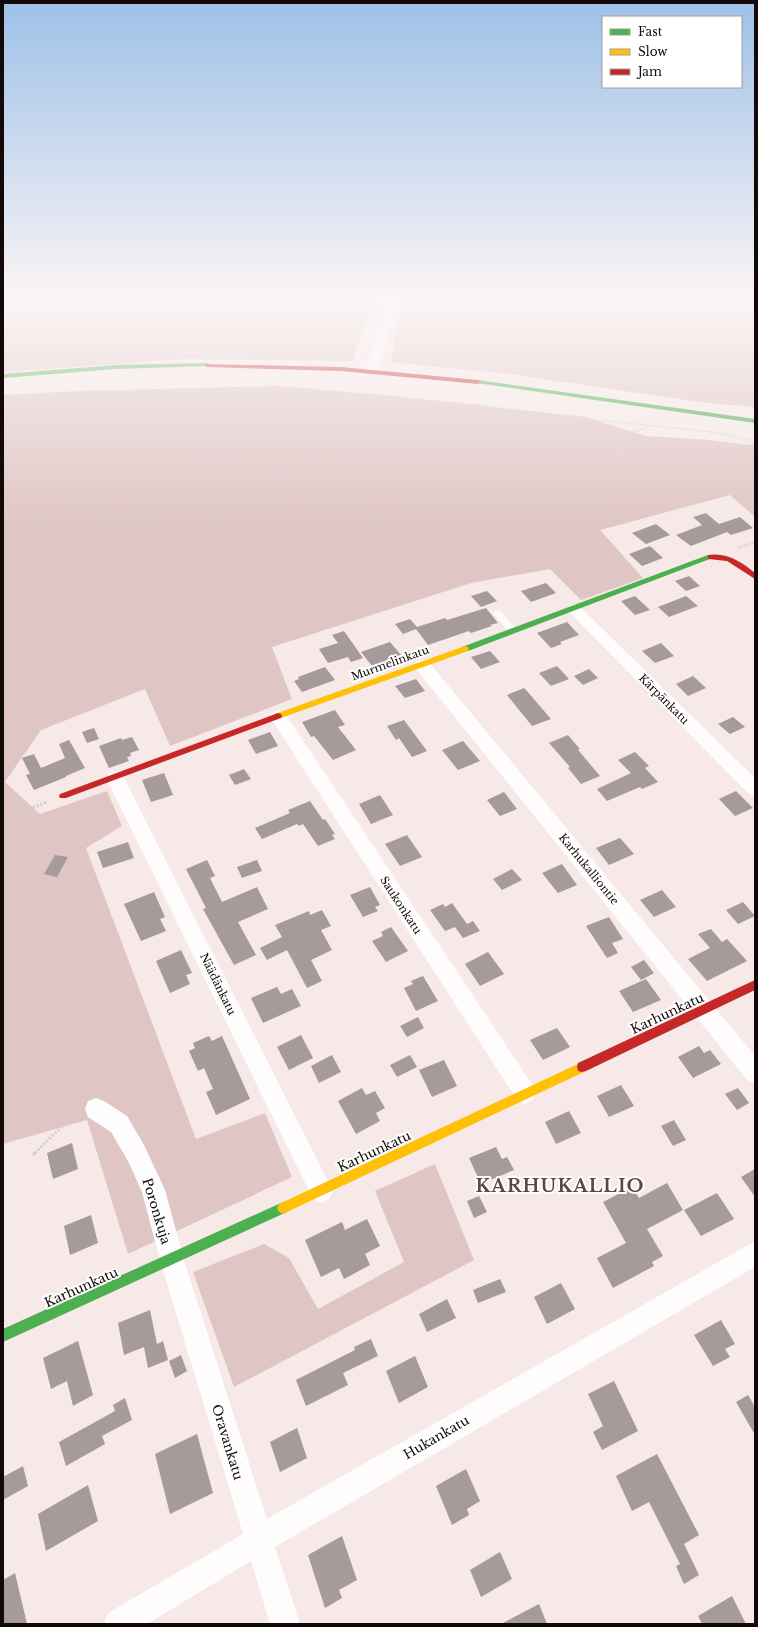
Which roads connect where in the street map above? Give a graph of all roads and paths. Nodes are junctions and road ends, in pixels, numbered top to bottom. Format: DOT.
graph roads {
  1 [pos="24,374"];
  2 [pos="388,374"];
  3 [pos="397,374"];
  4 [pos="3,376"];
  5 [pos="373,383"];
  6 [pos="380,384"];
  7 [pos="388,384"];
  8 [pos="356,406"];
  9 [pos="755,420"];
  10 [pos="527,426"];
  11 [pos="651,427"];
  12 [pos="755,443"];
  13 [pos="293,470"];
  14 [pos="755,471"];
  15 [pos="251,496"];
  16 [pos="755,499"];
  17 [pos="206,530"];
  18 [pos="3,532"];
  19 [pos="3,561"];
  20 [pos="223,574"];
  21 [pos="755,577"];
  22 [pos="3,585"];
  23 [pos="574,609"];
  24 [pos="497,613"];
  25 [pos="512,631"];
  26 [pos="3,654"];
  27 [pos="422,665"];
  28 [pos="278,716"];
  29 [pos="3,724"];
  30 [pos="115,778"];
  31 [pos="755,789"];
  32 [pos="63,796"];
  33 [pos="3,819"];
  34 [pos="755,985"];
  35 [pos="705,1010"];
  36 [pos="755,1073"];
  37 [pos="525,1094"];
  38 [pos="96,1109"];
  39 [pos="33,1155"];
  40 [pos="321,1191"];
  41 [pos="755,1253"];
  42 [pos="172,1260"];
  43 [pos="3,1336"];
  44 [pos="259,1540"];
  45 [pos="119,1624"];
  46 [pos="285,1624"];
  1 -- 4 [label="street"];
  2 -- 6 [label="path"];
  3 -- 9 [label="street"];
  5 -- 6 [label="path"];
  6 -- 7 [label="path"];
  6 -- 8 [label="path"];
  8 -- 10 [label="path"];
  8 -- 13 [label="path"];
  8 -- 18 [label="path"];
  10 -- 11 [label="path"];
  10 -- 11 [label="path"];
  10 -- 13 [label="path"];
  11 -- 12 [label="path"];
  13 -- 15 [label="path"];
  13 -- 19 [label="path"];
  14 -- 15 [label="path"];
  15 -- 17 [label="path"];
  15 -- 22 [label="path"];
  16 -- 20 [label="path"];
  17 -- 20 [label="path"];
  17 -- 26 [label="path"];
  20 -- 28 [label="path"];
  20 -- 29 [label="path"];
  21 -- 23 [label="street, Murmelinkatu"];
  23 -- 25 [label="street, Murmelinkatu"];
  23 -- 31 [label="street, Kärpänkatu"];
  24 -- 25 [label="lane"];
  25 -- 27 [label="street, Murmelinkatu"];
  27 -- 28 [label="street, Murmelinkatu"];
  27 -- 35 [label="street, Karhukalliontie"];
  28 -- 30 [label="street, Murmelinkatu"];
  28 -- 37 [label="street, Saukonkatu"];
  30 -- 32 [label="street, Murmelinkatu"];
  30 -- 40 [label="street, Näädänkatu"];
  32 -- 33 [label="path"];
  34 -- 35 [label="street, Karhunkatu"];
  35 -- 36 [label="street, Karhukalliontie"];
  35 -- 37 [label="street, Karhunkatu"];
  37 -- 40 [label="street, Karhunkatu"];
  38 -- 39 [label="path"];
  38 -- 42 [label="street, Poronkuja"];
  40 -- 42 [label="street, Karhunkatu"];
  41 -- 44 [label="street, Hukankatu"];
  42 -- 43 [label="street, Karhunkatu"];
  42 -- 44 [label="street, Oravankatu"];
  44 -- 45 [label="street, Hukankatu"];
  44 -- 46 [label="street, Oravankatu"];
}
